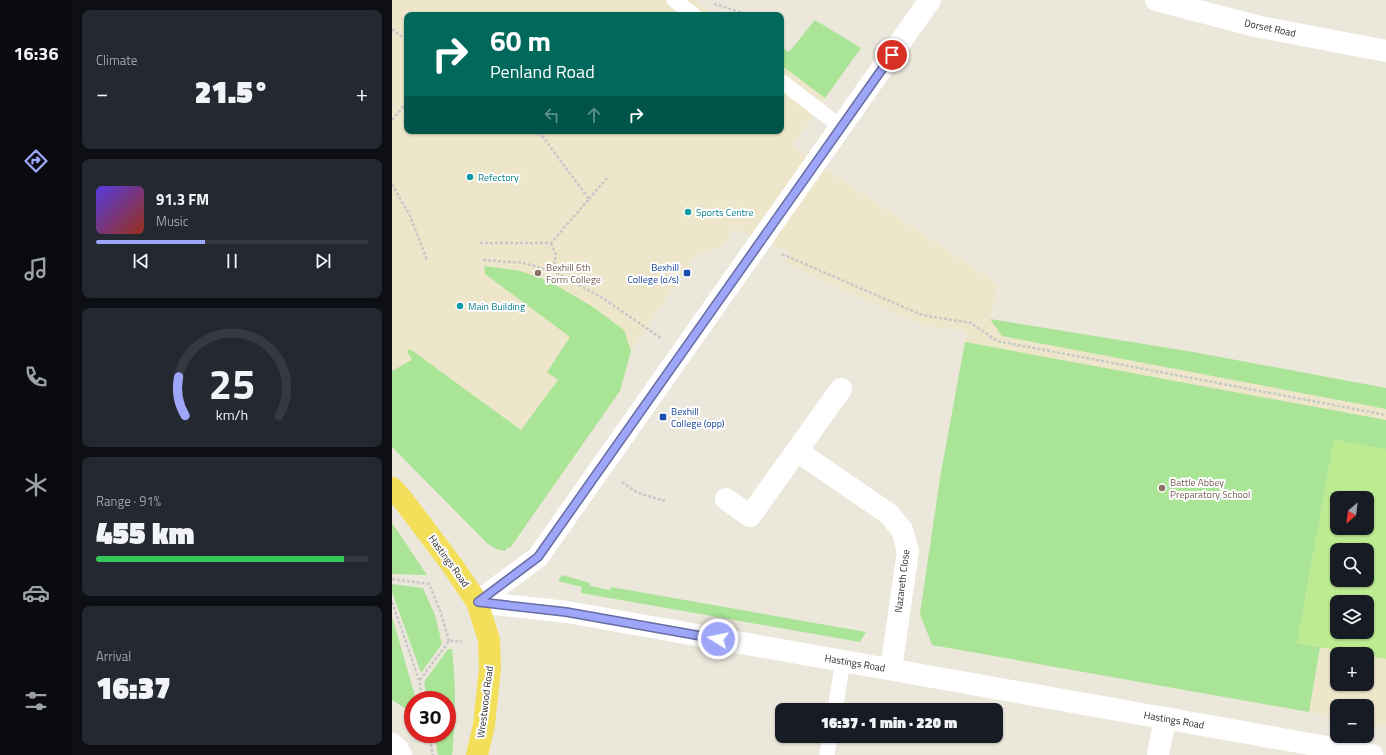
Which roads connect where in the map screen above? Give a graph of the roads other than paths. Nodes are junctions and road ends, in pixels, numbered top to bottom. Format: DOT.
graph roads {
  1 [pos="674,0"];
  2 [pos="930,0"];
  3 [pos="1156,0"];
  4 [pos="690,12"];
  5 [pos="1386,51"];
  6 [pos="784,83"];
  7 [pos="841,127"];
  8 [pos="841,389"];
  9 [pos="797,451"];
  10 [pos="392,488"];
  11 [pos="726,499"];
  12 [pos="478,602"];
  13 [pos="843,661"];
  14 [pos="891,669"];
  15 [pos="836,703"];
  16 [pos="1164,718"];
  17 [pos="829,743"];
  18 [pos="392,744"];
  19 [pos="401,755"];
  20 [pos="477,755"];
  21 [pos="827,755"];
  22 [pos="1158,755"];
  23 [pos="1372,755"];
  1 -- 4 [label="lane"];
  2 -- 7 [label="street"];
  3 -- 5 [label="street, Dorset Road"];
  6 -- 7 [label="lane"];
  7 -- 12 [label="street"];
  8 -- 9 [label="street"];
  9 -- 11 [label="street"];
  9 -- 14 [label="street, Nazareth Close"];
  10 -- 12 [label="main road, Hastings Road"];
  12 -- 13 [label="street, Hastings Road"];
  12 -- 20 [label="main road, Wrestwood Road"];
  13 -- 14 [label="street, Hastings Road"];
  13 -- 15 [label="lane"];
  14 -- 16 [label="street, Hastings Road"];
  16 -- 22 [label="street"];
  16 -- 23 [label="street, Hastings Road"];
  17 -- 21 [label="lane"];
  18 -- 19 [label="street"];
}
